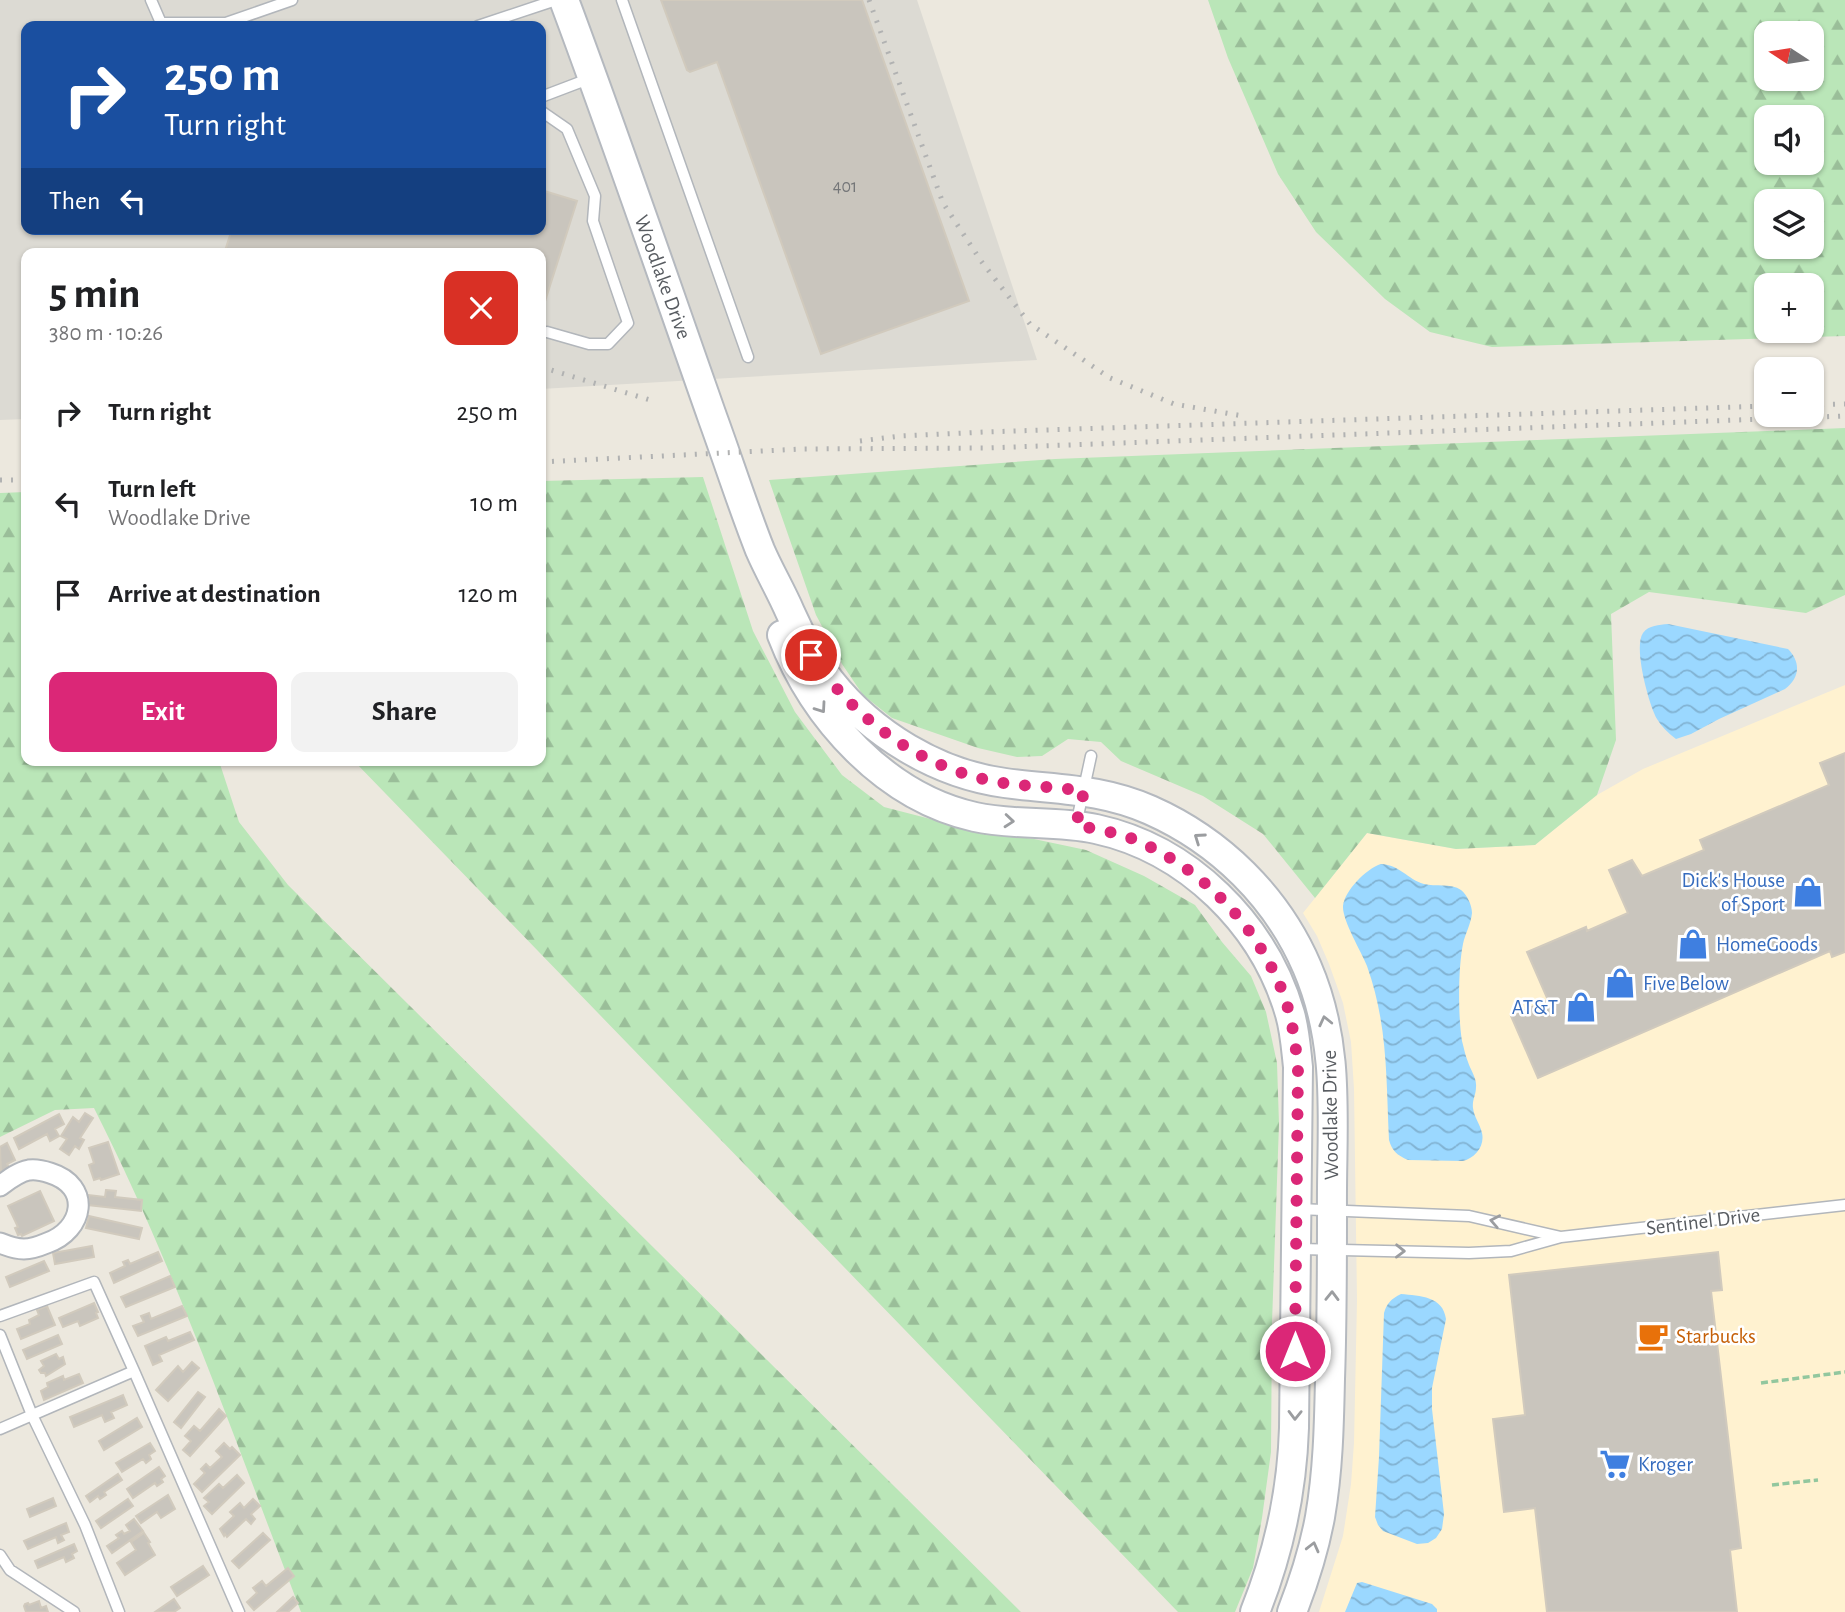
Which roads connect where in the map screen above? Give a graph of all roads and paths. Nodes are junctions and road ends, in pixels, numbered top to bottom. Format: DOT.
graph roads {
  1 [pos="151,0"];
  2 [pos="292,0"];
  3 [pos="556,0"];
  4 [pos="564,0"];
  5 [pos="622,0"];
  6 [pos="160,21"];
  7 [pos="232,21"];
  8 [pos="493,21"];
  9 [pos="592,78"];
  10 [pos="546,95"];
  11 [pos="546,114"];
  12 [pos="547,332"];
  13 [pos="748,358"];
  14 [pos="762,554"];
  15 [pos="1091,757"];
  16 [pos="1084,791"];
  17 [pos="1076,825"];
  18 [pos="0,1186"];
  19 [pos="1845,1205"];
  20 [pos="1297,1209"];
  21 [pos="1332,1211"];
  22 [pos="1562,1237"];
  23 [pos="0,1243"];
  24 [pos="1296,1249"];
  25 [pos="1332,1250"];
  26 [pos="0,1316"];
  27 [pos="0,1335"];
  28 [pos="134,1371"];
  29 [pos="1845,1372"];
  30 [pos="1761,1383"];
  31 [pos="32,1415"];
  32 [pos="0,1429"];
  33 [pos="1818,1480"];
  34 [pos="1772,1485"];
  35 [pos="0,1555"];
  36 [pos="74,1612"];
  37 [pos="119,1612"];
  38 [pos="239,1612"];
  39 [pos="1255,1612"];
  40 [pos="1292,1612"];
  1 -- 6 [label="lane"];
  2 -- 7 [label="lane"];
  3 -- 8 [label="lane"];
  4 -- 9 [label="street, Woodlake Drive"];
  5 -- 13 [label="lane"];
  9 -- 10 [label="lane"];
  9 -- 14 [label="street, Woodlake Drive"];
  11 -- 12 [label="lane"];
  14 -- 16 [label="street, Woodlake Drive"];
  14 -- 17 [label="street, Woodlake Drive, one-way"];
  15 -- 16 [label="lane"];
  16 -- 17 [label="lane"];
  21 -- 16 [label="street, Woodlake Drive, one-way"];
  17 -- 20 [label="street, Woodlake Drive"];
  18 -- 23 [label="street"];
  19 -- 22 [label="lane, Sentinel Drive"];
  20 -- 21 [label="lane, Sentinel Drive"];
  20 -- 24 [label="street, Woodlake Drive"];
  22 -- 21 [label="lane, Sentinel Drive, one-way"];
  21 -- 25 [label="street, Woodlake Drive"];
  25 -- 22 [label="lane, Sentinel Drive, one-way"];
  24 -- 25 [label="lane, Sentinel Drive"];
  24 -- 39 [label="street, Woodlake Drive, one-way"];
  40 -- 25 [label="street, Woodlake Drive, one-way"];
  26 -- 28 [label="lane"];
  27 -- 31 [label="lane"];
  28 -- 31 [label="lane"];
  28 -- 38 [label="lane"];
  29 -- 30 [label="path"];
  31 -- 32 [label="lane"];
  31 -- 37 [label="lane"];
  33 -- 34 [label="path"];
  35 -- 36 [label="lane"];
}
